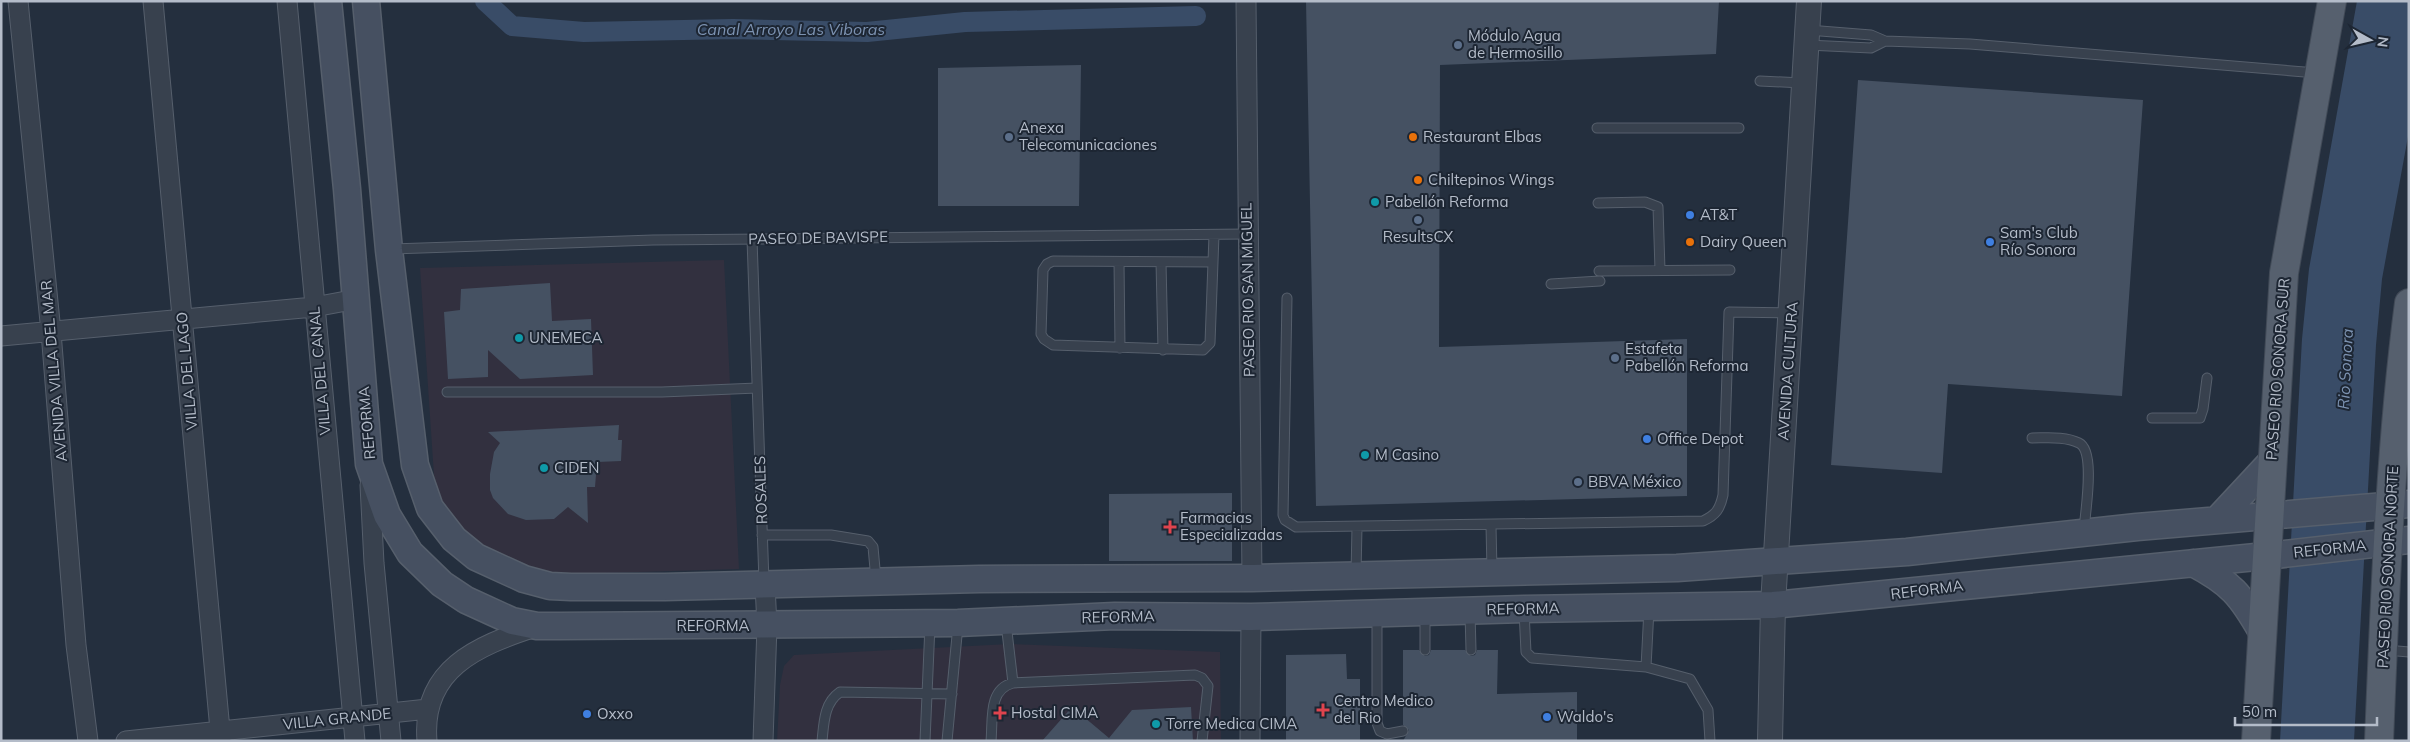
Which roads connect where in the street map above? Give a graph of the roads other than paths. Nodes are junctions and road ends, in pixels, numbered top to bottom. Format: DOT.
graph roads {
  1 [pos="18,1"];
  2 [pos="153,1"];
  3 [pos="288,1"];
  4 [pos="328,1"];
  5 [pos="366,1"];
  6 [pos="1246,1"];
  7 [pos="1809,1"];
  8 [pos="2332,1"];
  9 [pos="1806,37"];
  10 [pos="1885,41"];
  11 [pos="2320,73"];
  12 [pos="1760,81"];
  13 [pos="1804,83"];
  14 [pos="1597,128"];
  15 [pos="1739,128"];
  16 [pos="384,184"];
  17 [pos="348,190"];
  18 [pos="1598,203"];
  19 [pos="1247,234"];
  20 [pos="1214,235"];
  21 [pos="752,239"];
  22 [pos="390,250"];
  23 [pos="1119,262"];
  24 [pos="1161,262"];
  25 [pos="1213,262"];
  26 [pos="1660,270"];
  27 [pos="1730,270"];
  28 [pos="1599,271"];
  29 [pos="1600,281"];
  30 [pos="1551,284"];
  31 [pos="1286,298"];
  32 [pos="357,299"];
  33 [pos="2409,303"];
  34 [pos="314,307"];
  35 [pos="1792,313"];
  36 [pos="182,319"];
  37 [pos="51,332"];
  38 [pos="1,336"];
  39 [pos="1120,348"];
  40 [pos="1163,350"];
  41 [pos="2207,378"];
  42 [pos="757,388"];
  43 [pos="2404,389"];
  44 [pos="447,392"];
  45 [pos="2152,418"];
  46 [pos="2403,434"];
  47 [pos="2032,438"];
  48 [pos="2272,461"];
  49 [pos="369,464"];
  50 [pos="2391,506"];
  51 [pos="2277,514"];
  52 [pos="2218,520"];
  53 [pos="1491,526"];
  54 [pos="1357,527"];
  55 [pos="2084,533"];
  56 [pos="762,535"];
  57 [pos="2390,542"];
  58 [pos="2275,555"];
  59 [pos="1775,562"];
  60 [pos="2193,563"];
  61 [pos="1492,571"];
  62 [pos="1368,574"];
  63 [pos="1240,578"];
  64 [pos="876,582"];
  65 [pos="764,585"];
  66 [pos="1773,605"];
  67 [pos="1649,607"];
  68 [pos="1524,609"];
  69 [pos="1470,610"];
  70 [pos="1378,612"];
  71 [pos="1425,612"];
  72 [pos="1115,616"];
  73 [pos="1259,617"];
  74 [pos="1006,621"];
  75 [pos="930,622"];
  76 [pos="958,623"];
  77 [pos="537,626"];
  78 [pos="767,626"];
  79 [pos="2262,632"];
  80 [pos="1425,650"];
  81 [pos="1471,650"];
  82 [pos="2396,651"];
  83 [pos="1646,667"];
  84 [pos="1013,682"];
  85 [pos="928,692"];
  86 [pos="952,694"];
  87 [pos="428,709"];
  88 [pos="388,714"];
  89 [pos="353,718"];
  90 [pos="1403,731"];
  91 [pos="220,736"];
  92 [pos="88,741"];
  93 [pos="126,741"];
  94 [pos="355,741"];
  95 [pos="391,741"];
  96 [pos="427,741"];
  97 [pos="763,741"];
  98 [pos="822,741"];
  99 [pos="925,741"];
  100 [pos="947,741"];
  101 [pos="991,741"];
  102 [pos="1202,741"];
  103 [pos="1250,741"];
  104 [pos="1710,741"];
  105 [pos="1770,741"];
  106 [pos="2256,741"];
  107 [pos="2379,741"];
  1 -- 37 [label="street, AVENIDA VILLA DEL MAR"];
  2 -- 36 [label="street, VILLA DEL LAGO"];
  3 -- 34 [label="street, VILLA DEL CANAL"];
  4 -- 17 [label="main road, REFORMA"];
  5 -- 16 [label="main road"];
  6 -- 19 [label="street, PASEO RIO SAN MIGUEL"];
  7 -- 9 [label="street, AVENIDA CULTURA"];
  8 -- 11 [label="main road, PASEO RIO SONORA SUR"];
  9 -- 10 [label="lane"];
  9 -- 10 [label="lane"];
  9 -- 13 [label="street, AVENIDA CULTURA"];
  10 -- 11 [label="lane"];
  11 -- 48 [label="main road, PASEO RIO SONORA SUR"];
  12 -- 13 [label="lane"];
  13 -- 35 [label="street, AVENIDA CULTURA"];
  14 -- 15 [label="lane"];
  16 -- 17 [label="main road"];
  16 -- 22 [label="main road"];
  17 -- 32 [label="main road, REFORMA"];
  18 -- 26 [label="lane"];
  19 -- 20 [label="lane, PASEO DE BAVISPE"];
  19 -- 63 [label="street, PASEO RIO SAN MIGUEL"];
  20 -- 21 [label="lane, PASEO DE BAVISPE"];
  20 -- 25 [label="lane"];
  21 -- 22 [label="lane, PASEO DE BAVISPE"];
  21 -- 42 [label="lane, ROSALES"];
  22 -- 65 [label="main road"];
  23 -- 24 [label="lane"];
  23 -- 39 [label="lane"];
  23 -- 39 [label="lane"];
  24 -- 25 [label="lane"];
  24 -- 40 [label="lane"];
  25 -- 40 [label="lane"];
  26 -- 27 [label="lane"];
  26 -- 28 [label="lane"];
  29 -- 30 [label="lane"];
  31 -- 54 [label="lane"];
  32 -- 34 [label="street"];
  32 -- 49 [label="main road, REFORMA"];
  33 -- 43 [label="main road, PASEO RIO SONORA NORTE"];
  34 -- 36 [label="street"];
  34 -- 89 [label="street, VILLA DEL CANAL"];
  35 -- 53 [label="lane"];
  35 -- 59 [label="street, AVENIDA CULTURA"];
  36 -- 37 [label="street"];
  36 -- 91 [label="street, VILLA DEL LAGO"];
  37 -- 38 [label="street"];
  37 -- 92 [label="street, AVENIDA VILLA DEL MAR"];
  39 -- 40 [label="lane"];
  41 -- 45 [label="lane"];
  42 -- 44 [label="lane"];
  42 -- 56 [label="lane, ROSALES"];
  43 -- 46 [label="main road, PASEO RIO SONORA NORTE"];
  46 -- 50 [label="main road, PASEO RIO SONORA NORTE"];
  47 -- 55 [label="lane"];
  48 -- 51 [label="main road, PASEO RIO SONORA SUR"];
  48 -- 52 [label="main road"];
  49 -- 77 [label="main road, REFORMA"];
  49 -- 88 [label="street"];
  50 -- 51 [label="main road"];
  50 -- 57 [label="main road, PASEO RIO SONORA NORTE"];
  51 -- 52 [label="main road"];
  51 -- 58 [label="main road, PASEO RIO SONORA SUR"];
  52 -- 55 [label="main road"];
  53 -- 54 [label="lane"];
  53 -- 61 [label="lane"];
  54 -- 62 [label="lane"];
  55 -- 59 [label="main road"];
  56 -- 64 [label="lane"];
  56 -- 65 [label="lane, ROSALES"];
  57 -- 58 [label="main road, REFORMA"];
  57 -- 82 [label="main road, PASEO RIO SONORA NORTE"];
  58 -- 60 [label="main road, REFORMA"];
  58 -- 79 [label="main road, PASEO RIO SONORA SUR"];
  59 -- 61 [label="main road"];
  59 -- 66 [label="street, AVENIDA CULTURA"];
  60 -- 66 [label="main road, REFORMA"];
  60 -- 79 [label="main road"];
  61 -- 62 [label="main road"];
  62 -- 63 [label="main road"];
  62 -- 73 [label="main road"];
  63 -- 64 [label="main road"];
  63 -- 72 [label="main road"];
  64 -- 65 [label="main road"];
  65 -- 78 [label="street, ROSALES"];
  66 -- 67 [label="main road, REFORMA"];
  66 -- 105 [label="street, AVENIDA CULTURA"];
  67 -- 68 [label="main road, REFORMA"];
  67 -- 83 [label="lane"];
  68 -- 69 [label="main road, REFORMA"];
  68 -- 83 [label="lane"];
  69 -- 71 [label="main road, REFORMA"];
  69 -- 81 [label="lane"];
  70 -- 71 [label="main road, REFORMA"];
  70 -- 73 [label="main road, REFORMA"];
  70 -- 90 [label="lane"];
  71 -- 80 [label="lane"];
  72 -- 73 [label="main road, REFORMA"];
  72 -- 74 [label="main road, REFORMA"];
  73 -- 103 [label="street"];
  74 -- 76 [label="main road, REFORMA"];
  74 -- 84 [label="lane"];
  75 -- 76 [label="main road, REFORMA"];
  75 -- 78 [label="main road, REFORMA"];
  75 -- 85 [label="lane"];
  76 -- 86 [label="lane"];
  77 -- 78 [label="main road, REFORMA"];
  77 -- 87 [label="street"];
  78 -- 97 [label="street, ROSALES"];
  79 -- 106 [label="main road, PASEO RIO SONORA SUR"];
  82 -- 107 [label="main road, PASEO RIO SONORA NORTE"];
  83 -- 104 [label="lane"];
  84 -- 101 [label="lane"];
  84 -- 102 [label="lane"];
  85 -- 86 [label="lane"];
  85 -- 98 [label="lane"];
  85 -- 99 [label="lane"];
  86 -- 100 [label="lane"];
  87 -- 88 [label="street, VILLA GRANDE"];
  87 -- 96 [label="street"];
  88 -- 89 [label="street, VILLA GRANDE"];
  88 -- 95 [label="street"];
  89 -- 91 [label="street, VILLA GRANDE"];
  89 -- 94 [label="street, VILLA DEL CANAL"];
  91 -- 93 [label="street, VILLA GRANDE"];
}
